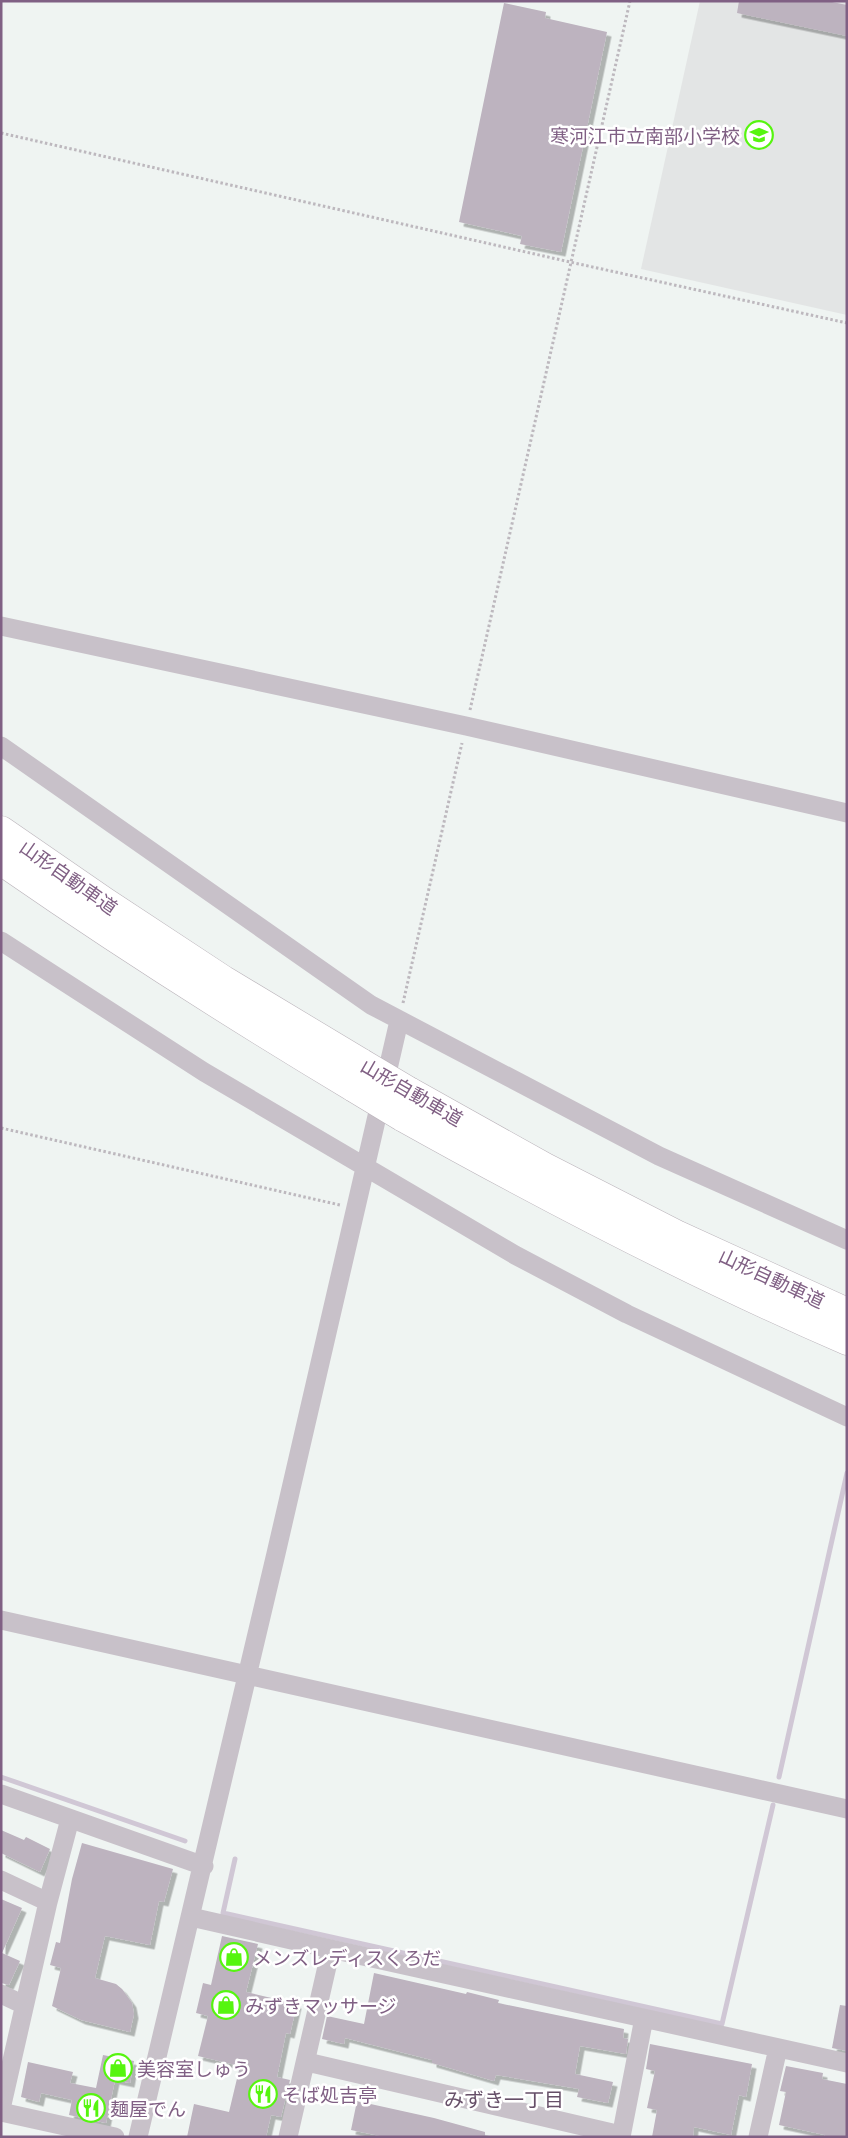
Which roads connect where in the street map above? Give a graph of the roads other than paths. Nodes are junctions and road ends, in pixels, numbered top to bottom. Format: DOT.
graph roads {
  1 [pos="1,626"];
  2 [pos="1,746"];
  3 [pos="847,813"];
  4 [pos="1,830"];
  5 [pos="1,861"];
  6 [pos="1,941"];
  7 [pos="398,1020"];
  8 [pos="358,1076"];
  9 [pos="364,1168"];
  10 [pos="847,1240"];
  11 [pos="847,1312"];
  12 [pos="847,1341"];
  13 [pos="847,1417"];
  14 [pos="1,1620"];
  15 [pos="246,1675"];
  16 [pos="1,1794"];
  17 [pos="847,1810"];
  18 [pos="70,1819"];
  19 [pos="204,1866"];
  20 [pos="1,1880"];
  21 [pos="48,1902"];
  22 [pos="191,1917"];
  23 [pos="332,1950"];
  24 [pos="1,1994"];
  25 [pos="24,2005"];
  26 [pos="644,2018"];
  27 [pos="778,2048"];
  28 [pos="307,2062"];
  29 [pos="847,2063"];
  30 [pos="1,2111"];
  31 [pos="621,2136"];
  32 [pos="115,2137"];
  33 [pos="138,2137"];
  34 [pos="288,2137"];
  35 [pos="758,2137"];
  1 -- 3 [label="street"];
  2 -- 7 [label="street"];
  4 -- 8 [label="highway, 山形自動車道"];
  5 -- 8 [label="highway, 山形自動車道"];
  6 -- 9 [label="street"];
  7 -- 9 [label="street"];
  7 -- 10 [label="street"];
  8 -- 11 [label="highway, 山形自動車道, bridge"];
  8 -- 12 [label="highway, 山形自動車道, bridge"];
  9 -- 13 [label="street"];
  9 -- 15 [label="street"];
  14 -- 15 [label="street"];
  15 -- 17 [label="street"];
  15 -- 19 [label="street"];
  16 -- 18 [label="street"];
  18 -- 19 [label="street"];
  18 -- 21 [label="street"];
  19 -- 22 [label="street"];
  20 -- 21 [label="street"];
  21 -- 25 [label="street"];
  22 -- 23 [label="street"];
  22 -- 33 [label="street"];
  23 -- 26 [label="street"];
  23 -- 28 [label="street"];
  24 -- 25 [label="street"];
  25 -- 30 [label="street"];
  26 -- 27 [label="street"];
  26 -- 31 [label="street"];
  27 -- 29 [label="street"];
  27 -- 35 [label="street"];
  28 -- 31 [label="street"];
  28 -- 34 [label="street"];
  30 -- 32 [label="street"];
}
